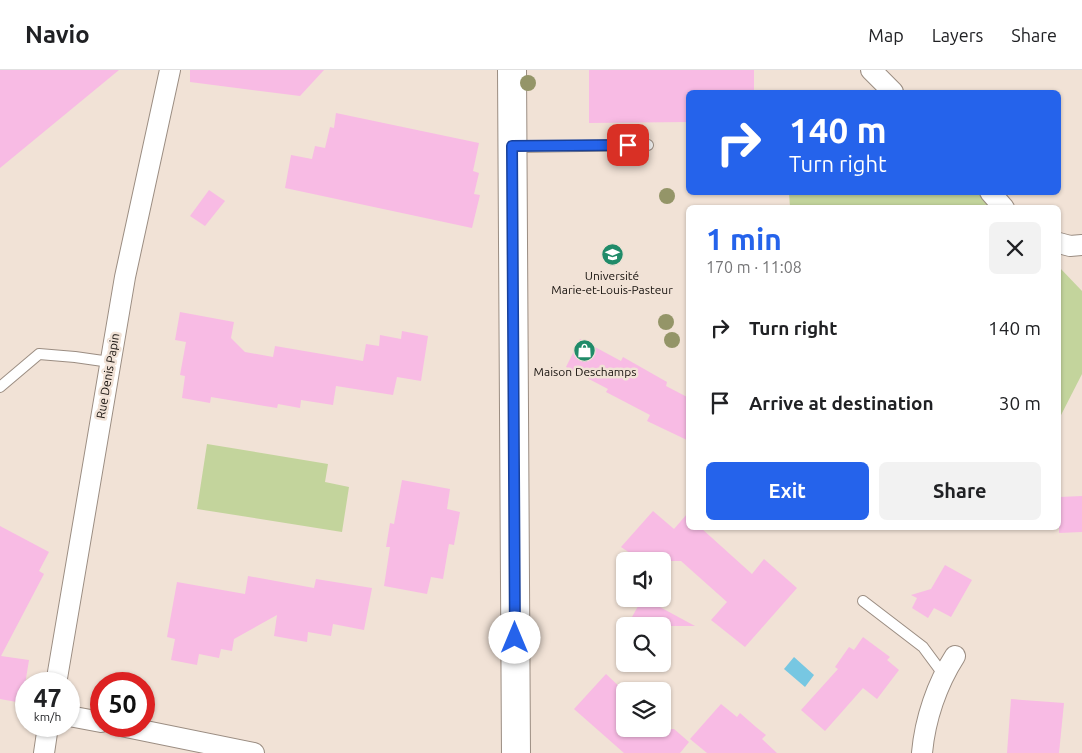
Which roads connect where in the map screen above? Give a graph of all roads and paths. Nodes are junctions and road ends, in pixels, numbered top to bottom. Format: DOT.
graph roads {
  1 [pos="170,70"];
  2 [pos="512,70"];
  3 [pos="871,70"];
  4 [pos="891,90"];
  5 [pos="648,145"];
  6 [pos="512,146"];
  7 [pos="993,195"];
  8 [pos="1001,205"];
  9 [pos="1061,243"];
  10 [pos="1082,245"];
  11 [pos="110,362"];
  12 [pos="0,387"];
  13 [pos="863,602"];
  14 [pos="955,656"];
  15 [pos="58,672"];
  16 [pos="943,674"];
  17 [pos="155,733"];
  18 [pos="46,737"];
  19 [pos="44,753"];
  20 [pos="254,753"];
  21 [pos="516,753"];
  22 [pos="922,753"];
  1 -- 11 [label="street, Rue Denis Papin"];
  2 -- 6 [label="main road"];
  3 -- 4 [label="street"];
  5 -- 6 [label="lane"];
  6 -- 21 [label="main road"];
  7 -- 8 [label="street"];
  9 -- 10 [label="street"];
  11 -- 12 [label="lane"];
  11 -- 15 [label="street, Rue Denis Papin"];
  13 -- 16 [label="lane"];
  14 -- 16 [label="street"];
  16 -- 22 [label="street"];
  17 -- 20 [label="street"];
  18 -- 19 [label="street"];
}
